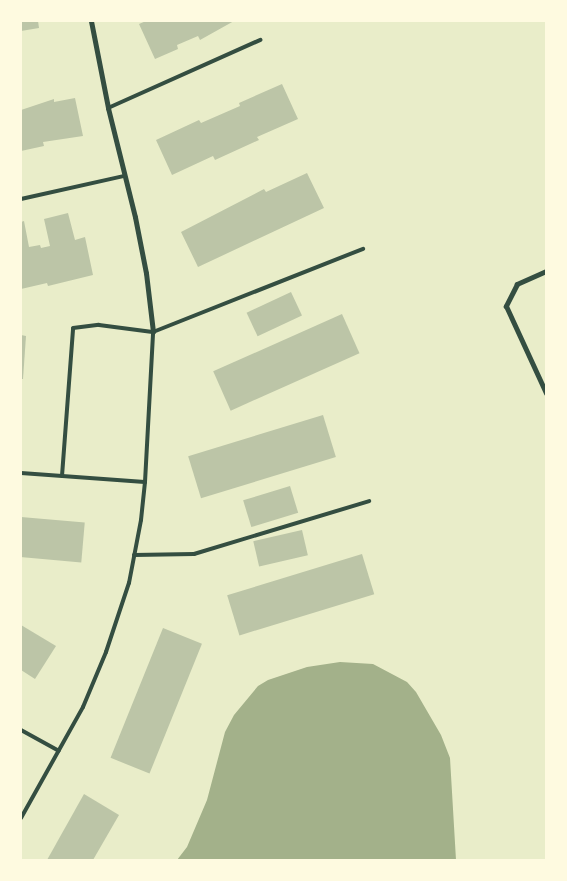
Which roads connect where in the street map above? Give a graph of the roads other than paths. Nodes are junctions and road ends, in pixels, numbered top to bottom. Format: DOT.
graph roads {
  1 [pos="91,21"];
  2 [pos="260,40"];
  3 [pos="108,108"];
  4 [pos="124,176"];
  5 [pos="21,199"];
  6 [pos="363,249"];
  7 [pos="546,271"];
  8 [pos="153,332"];
  9 [pos="546,393"];
  10 [pos="21,474"];
  11 [pos="62,476"];
  12 [pos="145,482"];
  13 [pos="369,501"];
  14 [pos="134,555"];
  15 [pos="21,730"];
  16 [pos="59,751"];
  17 [pos="21,818"];
  1 -- 3 [label="street"];
  2 -- 3 [label="lane"];
  3 -- 4 [label="street"];
  4 -- 5 [label="lane"];
  4 -- 8 [label="street"];
  6 -- 8 [label="lane"];
  7 -- 9 [label="street"];
  8 -- 11 [label="lane"];
  8 -- 12 [label="lane"];
  10 -- 11 [label="lane"];
  11 -- 12 [label="lane"];
  12 -- 14 [label="lane"];
  13 -- 14 [label="lane"];
  14 -- 16 [label="lane"];
  15 -- 16 [label="lane"];
  16 -- 17 [label="lane"];
}
